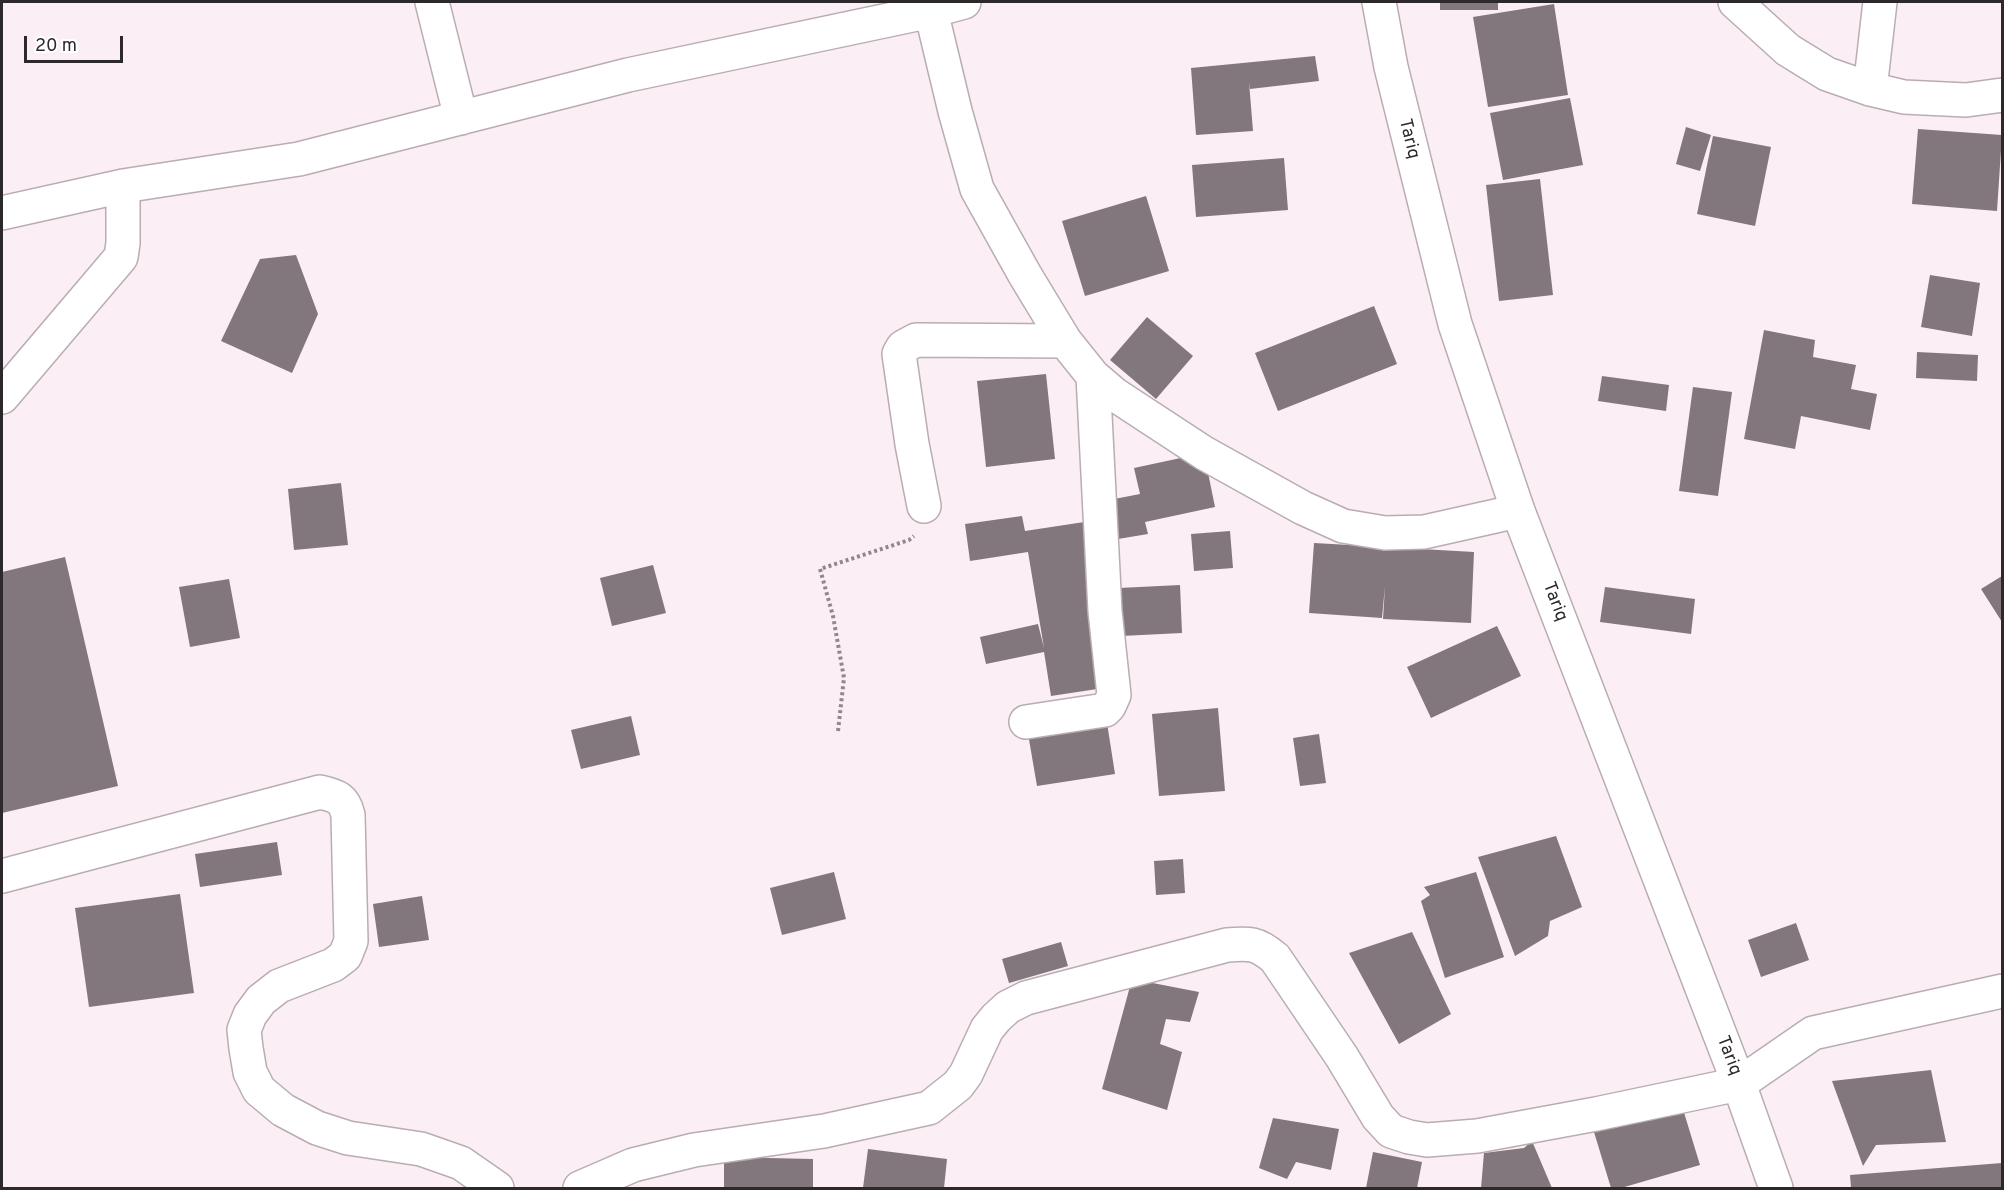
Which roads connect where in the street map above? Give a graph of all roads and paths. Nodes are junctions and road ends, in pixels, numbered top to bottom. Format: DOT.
graph roads {
  1 [pos="432,2"];
  2 [pos="964,2"];
  3 [pos="1379,2"];
  4 [pos="1735,2"];
  5 [pos="1880,2"];
  6 [pos="930,11"];
  7 [pos="1870,89"];
  8 [pos="2002,95"];
  9 [pos="460,118"];
  10 [pos="123,186"];
  11 [pos="2,213"];
  12 [pos="1065,340"];
  13 [pos="1093,376"];
  14 [pos="2,397"];
  15 [pos="924,506"];
  16 [pos="1518,511"];
  17 [pos="1026,722"];
  18 [pos="838,731"];
  19 [pos="2,876"];
  20 [pos="2002,991"];
  21 [pos="1739,1084"];
  22 [pos="600,1184"];
  23 [pos="497,1188"];
  24 [pos="1776,1188"];
  1 -- 9 [label="street"];
  2 -- 6 [label="street"];
  3 -- 16 [label="street, Tariq"];
  4 -- 7 [label="street"];
  5 -- 7 [label="street"];
  6 -- 9 [label="street"];
  6 -- 12 [label="street"];
  7 -- 8 [label="street"];
  9 -- 10 [label="street"];
  10 -- 11 [label="street"];
  10 -- 14 [label="street"];
  12 -- 13 [label="street"];
  12 -- 15 [label="street"];
  13 -- 16 [label="street"];
  13 -- 17 [label="street"];
  15 -- 18 [label="path"];
  16 -- 21 [label="street, Tariq"];
  19 -- 23 [label="street"];
  20 -- 21 [label="street"];
  21 -- 22 [label="street"];
  21 -- 24 [label="street, Tariq"];
}
